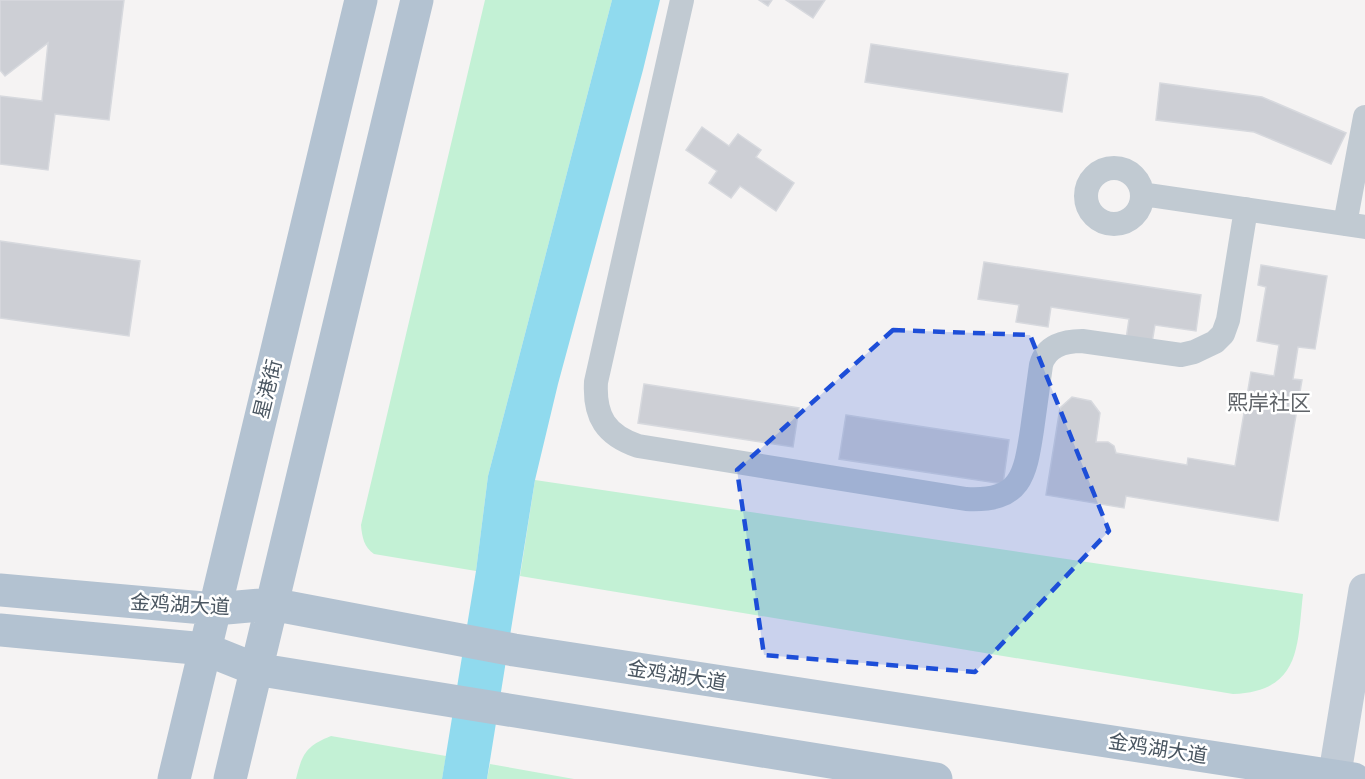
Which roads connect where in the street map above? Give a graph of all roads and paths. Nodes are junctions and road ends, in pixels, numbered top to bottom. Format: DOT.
graph roads {
  1 [pos="361,0"];
  2 [pos="417,0"];
  3 [pos="682,0"];
  4 [pos="1365,117"];
  5 [pos="1142,194"];
  6 [pos="1246,209"];
  7 [pos="1355,226"];
  8 [pos="0,590"];
  9 [pos="1365,591"];
  10 [pos="271,604"];
  11 [pos="214,609"];
  12 [pos="0,630"];
  13 [pos="205,649"];
  14 [pos="255,669"];
  15 [pos="1341,778"];
  16 [pos="174,779"];
  17 [pos="230,779"];
  18 [pos="936,779"];
  1 -- 11 [label="main road, 星港街"];
  2 -- 10 [label="main road"];
  3 -- 6 [label="street"];
  4 -- 7 [label="street"];
  5 -- 6 [label="street"];
  6 -- 7 [label="street"];
  8 -- 11 [label="main road, 金鸡湖大道"];
  9 -- 15 [label="main road"];
  10 -- 11 [label="main road, 金鸡湖大道"];
  10 -- 14 [label="main road"];
  10 -- 15 [label="main road, 金鸡湖大道"];
  11 -- 13 [label="main road, 星港街"];
  12 -- 13 [label="main road, 金鸡湖大道"];
  13 -- 14 [label="main road, 金鸡湖大道"];
  13 -- 16 [label="main road, 星港街"];
  14 -- 17 [label="main road"];
  14 -- 18 [label="main road, 金鸡湖大道"];
}
